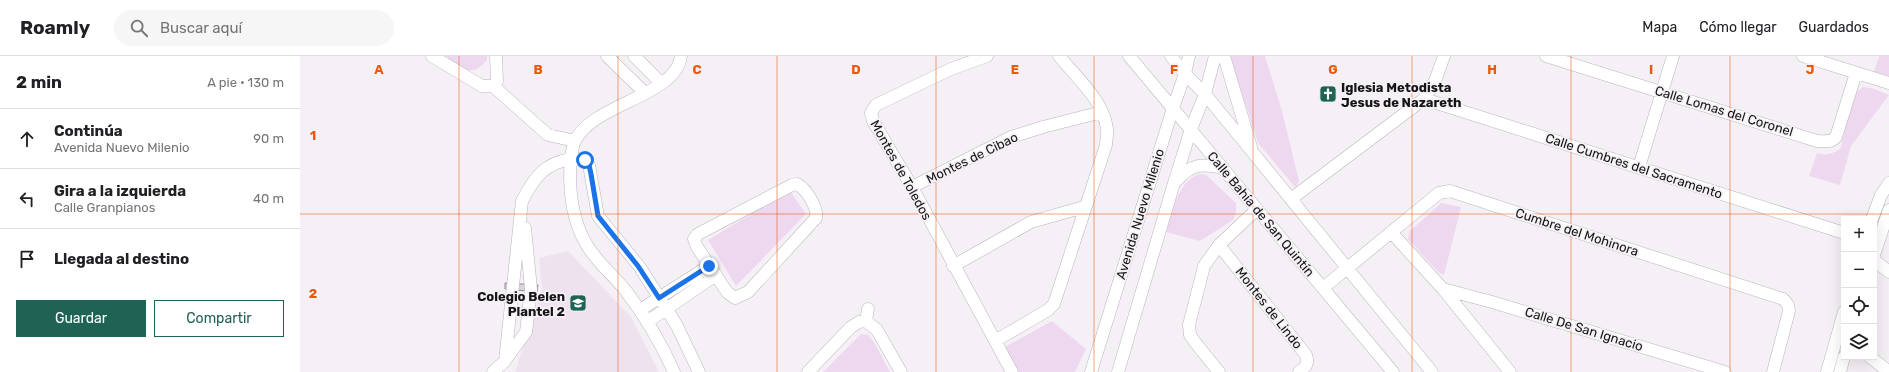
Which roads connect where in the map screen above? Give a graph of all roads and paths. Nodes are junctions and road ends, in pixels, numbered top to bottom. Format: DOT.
graph roads {
  1 [pos="432,56"];
  2 [pos="496,56"];
  3 [pos="607,56"];
  4 [pos="634,56"];
  5 [pos="681,56"];
  6 [pos="987,56"];
  7 [pos="1059,56"];
  8 [pos="1129,56"];
  9 [pos="1171,56"];
  10 [pos="1189,56"];
  11 [pos="1215,56"];
  12 [pos="1224,56"];
  13 [pos="1444,56"];
  14 [pos="1546,56"];
  15 [pos="1673,56"];
  16 [pos="1803,56"];
  17 [pos="1856,73"];
  18 [pos="1185,74"];
  19 [pos="661,83"];
  20 [pos="1889,83"];
  21 [pos="494,86"];
  22 [pos="1662,92"];
  23 [pos="645,93"];
  24 [pos="1205,94"];
  25 [pos="1424,99"];
  26 [pos="1173,108"];
  27 [pos="1102,112"];
  28 [pos="1191,129"];
  29 [pos="575,141"];
  30 [pos="1253,154"];
  31 [pos="571,159"];
  32 [pos="1639,167"];
  33 [pos="1223,168"];
  34 [pos="1174,183"];
  35 [pos="1889,183"];
  36 [pos="912,187"];
  37 [pos="1291,199"];
  38 [pos="522,201"];
  39 [pos="1084,207"];
  40 [pos="1257,209"];
  41 [pos="1889,210"];
  42 [pos="1873,216"];
  43 [pos="1391,232"];
  44 [pos="1841,232"];
  45 [pos="1877,240"];
  46 [pos="1219,245"];
  47 [pos="1877,262"];
  48 [pos="953,266"];
  49 [pos="1347,269"];
  50 [pos="713,270"];
  51 [pos="1889,272"];
  52 [pos="1323,288"];
  53 [pos="1443,289"];
  54 [pos="659,298"];
  55 [pos="666,308"];
  56 [pos="868,309"];
  57 [pos="640,310"];
  58 [pos="866,321"];
  59 [pos="647,322"];
  60 [pos="1841,334"];
  61 [pos="995,341"];
  62 [pos="1843,360"];
  63 [pos="1874,360"];
  64 [pos="505,361"];
  65 [pos="493,372"];
  66 [pos="674,372"];
  67 [pos="699,372"];
  68 [pos="808,372"];
  69 [pos="901,372"];
  70 [pos="1012,372"];
  71 [pos="1091,372"];
  72 [pos="1118,372"];
  73 [pos="1219,372"];
  74 [pos="1299,372"];
  75 [pos="1393,372"];
  76 [pos="1432,372"];
  77 [pos="1510,372"];
  78 [pos="1725,372"];
  79 [pos="1773,372"];
  80 [pos="1827,372"];
  81 [pos="1840,372"];
  82 [pos="1889,372"];
  1 -- 21 [label="street"];
  2 -- 21 [label="street"];
  3 -- 23 [label="street"];
  4 -- 19 [label="street"];
  5 -- 19 [label="street"];
  6 -- 36 [label="street, Montes de Toledos"];
  7 -- 27 [label="street"];
  8 -- 26 [label="street, Calle Bahía de San Quintín"];
  9 -- 18 [label="street"];
  10 -- 18 [label="street, Avenida Nuevo Milenio"];
  11 -- 24 [label="street, Avenida Nuevo Milenio"];
  12 -- 30 [label="street"];
  13 -- 25 [label="street"];
  14 -- 22 [label="street, Calle Lomas del Coronel"];
  15 -- 22 [label="street"];
  16 -- 17 [label="street"];
  17 -- 20 [label="street"];
  17 -- 22 [label="street, Calle Lomas del Coronel"];
  18 -- 24 [label="street"];
  18 -- 26 [label="street, Avenida Nuevo Milenio"];
  19 -- 23 [label="street"];
  21 -- 29 [label="street"];
  22 -- 32 [label="street"];
  23 -- 29 [label="street"];
  24 -- 28 [label="street, Avenida Nuevo Milenio"];
  24 -- 30 [label="street"];
  25 -- 32 [label="street, Calle Cumbres del Sacramento"];
  25 -- 37 [label="street"];
  26 -- 28 [label="street, Calle Bahía de San Quintín"];
  26 -- 71 [label="street, Avenida Nuevo Milenio"];
  27 -- 36 [label="street, Montes de Cibao"];
  27 -- 39 [label="street"];
  28 -- 33 [label="street, Calle Bahía de San Quintín"];
  28 -- 34 [label="street, Avenida Nuevo Milenio"];
  29 -- 31 [label="street"];
  30 -- 37 [label="street"];
  31 -- 38 [label="street"];
  31 -- 54 [label="street"];
  31 -- 57 [label="street"];
  32 -- 44 [label="street, Calle Cumbres del Sacramento"];
  33 -- 34 [label="street"];
  33 -- 40 [label="street, Calle Bahía de San Quintín"];
  34 -- 72 [label="street, Avenida Nuevo Milenio"];
  35 -- 42 [label="street"];
  36 -- 48 [label="street, Montes de Toledos"];
  37 -- 49 [label="street"];
  38 -- 64 [label="street"];
  38 -- 64 [label="street"];
  39 -- 48 [label="street"];
  39 -- 61 [label="street"];
  40 -- 46 [label="street"];
  40 -- 52 [label="street, Calle Bahía de San Quintín"];
  41 -- 45 [label="street"];
  43 -- 49 [label="street, Cumbre del Mohinora"];
  43 -- 53 [label="street"];
  43 -- 79 [label="street, Cumbre del Mohinora"];
  46 -- 73 [label="street"];
  46 -- 74 [label="street, Montes de Lindo"];
  47 -- 51 [label="street"];
  48 -- 61 [label="street, Montes de Toledos"];
  49 -- 52 [label="street, Cumbre del Mohinora"];
  49 -- 76 [label="street"];
  50 -- 50 [label="street"];
  50 -- 54 [label="street"];
  50 -- 55 [label="street"];
  52 -- 75 [label="street, Calle Bahía de San Quintín"];
  53 -- 77 [label="street"];
  53 -- 78 [label="street, Calle De San Ignacio"];
  54 -- 55 [label="street"];
  54 -- 57 [label="street"];
  55 -- 59 [label="street"];
  55 -- 67 [label="street"];
  56 -- 58 [label="street"];
  57 -- 59 [label="street"];
  58 -- 68 [label="street"];
  58 -- 69 [label="street"];
  59 -- 66 [label="street"];
  60 -- 80 [label="street"];
  61 -- 70 [label="street, Montes de Toledos"];
  62 -- 81 [label="street"];
  63 -- 82 [label="street"];
  64 -- 65 [label="street"];
}
